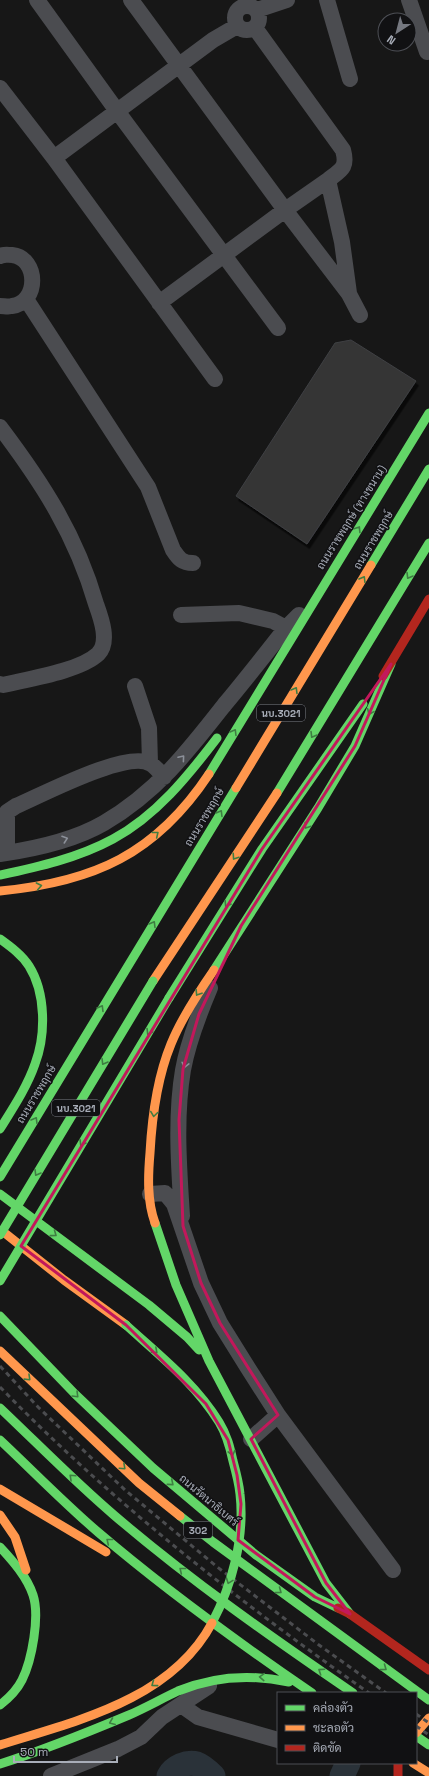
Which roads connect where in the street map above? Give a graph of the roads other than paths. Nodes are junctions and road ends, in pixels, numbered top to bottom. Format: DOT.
graph roads {
  1 [pos="37,0"];
  2 [pos="131,0"];
  3 [pos="287,0"];
  4 [pos="327,0"];
  5 [pos="409,0"];
  6 [pos="247,5"];
  7 [pos="237,26"];
  8 [pos="255,28"];
  9 [pos="427,52"];
  10 [pos="180,66"];
  11 [pos="350,79"];
  12 [pos="0,88"];
  13 [pos="117,111"];
  14 [pos="54,158"];
  15 [pos="328,180"];
  16 [pos="285,210"];
  17 [pos="224,254"];
  18 [pos="0,256"];
  19 [pos="349,294"];
  20 [pos="26,299"];
  21 [pos="159,303"];
  22 [pos="0,306"];
  23 [pos="360,315"];
  24 [pos="278,328"];
  25 [pos="215,379"];
  26 [pos="429,413"];
  27 [pos="0,427"];
  28 [pos="429,469"];
  29 [pos="429,543"];
  30 [pos="193,563"];
  31 [pos="429,599"];
  32 [pos="312,603"];
  33 [pos="181,615"];
  34 [pos="290,630"];
  35 [pos="391,664"];
  36 [pos="0,684"];
  37 [pos="135,686"];
  38 [pos="233,716"];
  39 [pos="224,729"];
  40 [pos="150,763"];
  41 [pos="164,777"];
  42 [pos="3,854"];
  43 [pos="0,875"];
  44 [pos="0,891"];
  45 [pos="241,926"];
  46 [pos="0,939"];
  47 [pos="0,1129"];
  48 [pos="0,1177"];
  49 [pos="0,1194"];
  50 [pos="150,1194"];
  51 [pos="183,1226"];
  52 [pos="0,1230"];
  53 [pos="0,1235"];
  54 [pos="0,1281"];
  55 [pos="0,1316"];
  56 [pos="0,1351"];
  57 [pos="209,1361"];
  58 [pos="0,1408"];
  59 [pos="278,1415"];
  60 [pos="251,1439"];
  61 [pos="0,1440"];
  62 [pos="0,1489"];
  63 [pos="0,1515"];
  64 [pos="0,1546"];
  65 [pos="393,1570"];
  66 [pos="161,1583"];
  67 [pos="34,1596"];
  68 [pos="350,1614"];
  69 [pos="426,1668"];
  70 [pos="219,1680"];
  71 [pos="300,1685"];
  72 [pos="310,1692"];
  73 [pos="352,1692"];
  74 [pos="429,1700"];
  75 [pos="0,1705"];
  76 [pos="181,1705"];
  77 [pos="429,1718"];
  78 [pos="420,1738"];
  79 [pos="277,1740"];
  80 [pos="0,1745"];
  81 [pos="0,1764"];
  82 [pos="398,1764"];
  83 [pos="416,1764"];
  84 [pos="429,1773"];
  85 [pos="52,1776"];
  86 [pos="398,1776"];
  1 -- 13 [label="street"];
  2 -- 10 [label="street"];
  3 -- 6 [label="street"];
  4 -- 11 [label="street"];
  5 -- 9 [label="street"];
  6 -- 7 [label="street"];
  6 -- 8 [label="street"];
  7 -- 8 [label="street"];
  7 -- 10 [label="street"];
  8 -- 15 [label="street"];
  10 -- 13 [label="street"];
  10 -- 16 [label="street"];
  12 -- 14 [label="street"];
  13 -- 14 [label="street"];
  13 -- 17 [label="street"];
  14 -- 21 [label="street"];
  15 -- 16 [label="street"];
  15 -- 19 [label="street"];
  16 -- 17 [label="street"];
  16 -- 19 [label="street"];
  17 -- 21 [label="street"];
  17 -- 24 [label="street"];
  18 -- 20 [label="street"];
  19 -- 23 [label="street"];
  20 -- 22 [label="street"];
  20 -- 30 [label="street"];
  21 -- 25 [label="street"];
  32 -- 26 [label="main road, ถนนราชพฤกษ์ (ทางขนาน), one-way"];
  27 -- 36 [label="street"];
  48 -- 28 [label="main road, ถนนราชพฤกษ์ / นบ.3021, one-way"];
  29 -- 53 [label="main road, นบ.3021, one-way, bridge"];
  31 -- 35 [label="main road"];
  32 -- 34 [label="street"];
  33 -- 34 [label="street"];
  34 -- 38 [label="main road"];
  41 -- 34 [label="street, one-way"];
  44 -- 34 [label="main road, one-way"];
  35 -- 45 [label="main road, one-way"];
  35 -- 54 [label="main road, one-way, bridge"];
  37 -- 40 [label="street"];
  39 -- 43 [label="main road"];
  40 -- 41 [label="street"];
  40 -- 42 [label="street"];
  42 -- 41 [label="street, one-way"];
  45 -- 50 [label="main road, one-way"];
  45 -- 51 [label="street, one-way"];
  46 -- 47 [label="main road"];
  49 -- 57 [label="main road, one-way"];
  50 -- 51 [label="street"];
  50 -- 57 [label="main road"];
  51 -- 59 [label="street"];
  52 -- 80 [label="main road, one-way, bridge"];
  55 -- 68 [label="main road, ถนนรัตนาธิเบศร์ / 302, one-way"];
  56 -- 74 [label="main road, 302, one-way"];
  57 -- 60 [label="main road"];
  73 -- 58 [label="main road, one-way"];
  59 -- 60 [label="street"];
  59 -- 65 [label="street"];
  60 -- 68 [label="main road"];
  66 -- 61 [label="main road, one-way"];
  62 -- 66 [label="main road"];
  63 -- 67 [label="main road"];
  64 -- 67 [label="main road"];
  66 -- 71 [label="main road"];
  67 -- 75 [label="main road"];
  68 -- 69 [label="main road, ถนนรัตนาธิเบศร์ / 302"];
  71 -- 70 [label="main road, one-way"];
  70 -- 76 [label="street"];
  70 -- 81 [label="main road, one-way"];
  71 -- 72 [label="main road"];
  76 -- 79 [label="street"];
  76 -- 85 [label="street"];
  77 -- 78 [label="main road"];
  82 -- 86 [label="main road"];
  83 -- 84 [label="main road"];
}
